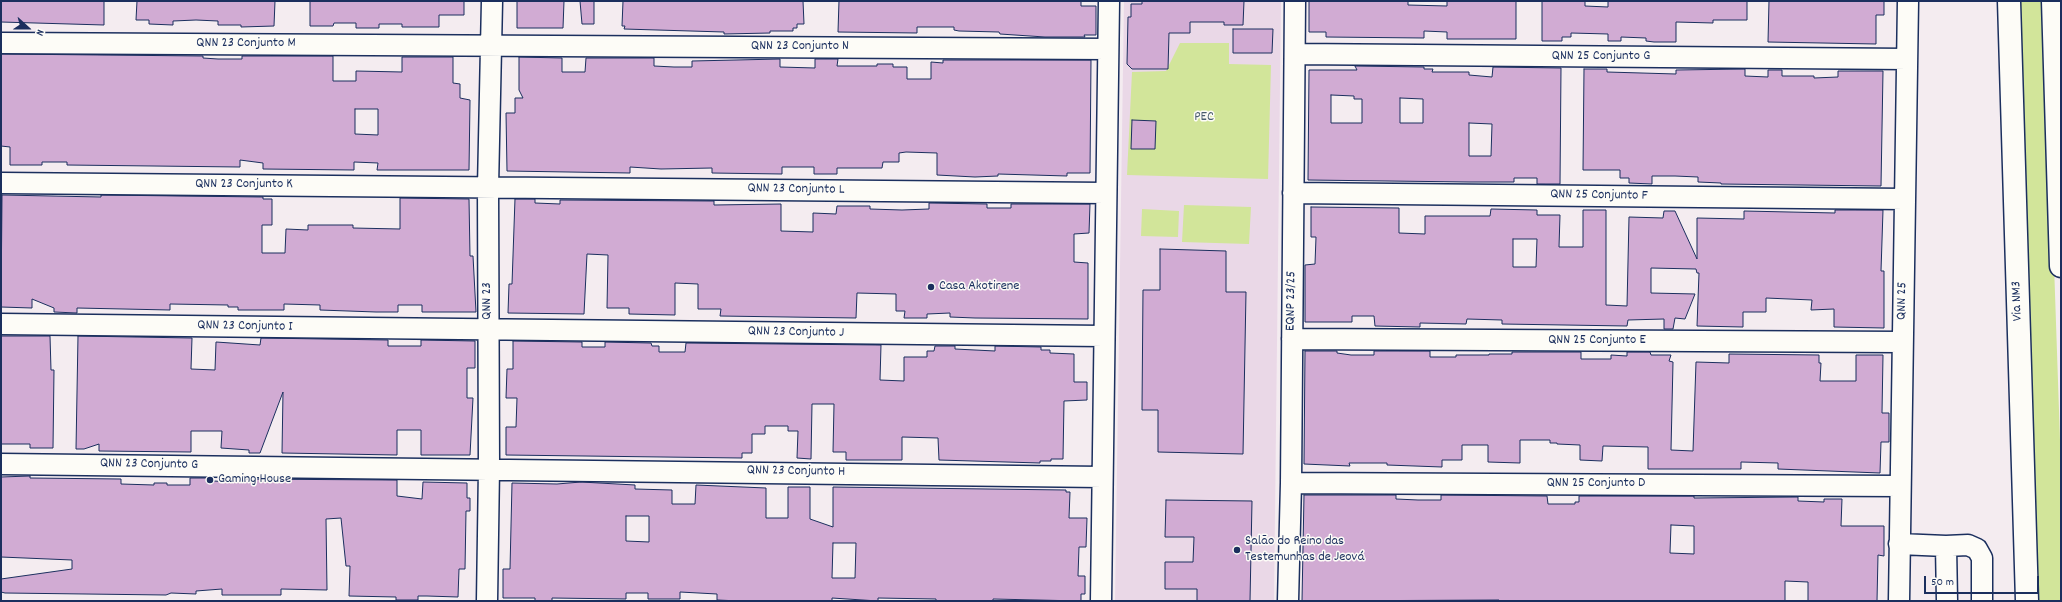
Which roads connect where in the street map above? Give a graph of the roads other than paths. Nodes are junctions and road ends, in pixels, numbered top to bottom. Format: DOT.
graph roads {
  1 [pos="492,1"];
  2 [pos="1109,1"];
  3 [pos="1295,1"];
  4 [pos="1908,1"];
  5 [pos="2009,1"];
  6 [pos="2053,1"];
  7 [pos="1,43"];
  8 [pos="491,45"];
  9 [pos="1108,49"];
  10 [pos="1295,54"];
  11 [pos="1907,59"];
  12 [pos="1,183"];
  13 [pos="488,187"];
  14 [pos="1105,193"];
  15 [pos="1293,193"];
  16 [pos="1904,199"];
  17 [pos="2061,266"];
  18 [pos="1,324"];
  19 [pos="488,331"];
  20 [pos="1104,336"];
  21 [pos="1292,339"];
  22 [pos="1902,342"];
  23 [pos="1,464"];
  24 [pos="489,468"];
  25 [pos="1102,477"];
  26 [pos="1291,483"];
  27 [pos="1900,486"];
  28 [pos="1899,544"];
  29 [pos="1946,546"];
  30 [pos="487,601"];
  31 [pos="1101,601"];
  32 [pos="1288,601"];
  33 [pos="1899,601"];
  34 [pos="1947,601"];
  35 [pos="1982,601"];
  36 [pos="2027,601"];
  1 -- 8 [label="street, QNN 23"];
  2 -- 9 [label="street"];
  3 -- 10 [label="street, EQNP 23/25"];
  4 -- 11 [label="street, QNN 25"];
  5 -- 36 [label="main road, Via NM3"];
  6 -- 17 [label="main road"];
  7 -- 8 [label="street, QNN 23 Conjunto M"];
  8 -- 9 [label="street, QNN 23 Conjunto N"];
  8 -- 13 [label="street, QNN 23"];
  9 -- 14 [label="street"];
  10 -- 11 [label="street, QNN 25 Conjunto G"];
  10 -- 15 [label="street, EQNP 23/25"];
  11 -- 16 [label="street, QNN 25"];
  12 -- 13 [label="street, QNN 23 Conjunto K"];
  13 -- 14 [label="street, QNN 23 Conjunto L"];
  13 -- 19 [label="street, QNN 23"];
  14 -- 20 [label="street"];
  15 -- 16 [label="street, QNN 25 Conjunto F"];
  15 -- 21 [label="street, EQNP 23/25"];
  16 -- 22 [label="street, QNN 25"];
  18 -- 19 [label="street, QNN 23 Conjunto I"];
  19 -- 20 [label="street, QNN 23 Conjunto J"];
  19 -- 24 [label="street, QNN 23"];
  20 -- 25 [label="street"];
  21 -- 22 [label="street, QNN 25 Conjunto E"];
  21 -- 26 [label="street, EQNP 23/25"];
  22 -- 27 [label="street, QNN 25"];
  23 -- 24 [label="street, QNN 23 Conjunto G"];
  24 -- 25 [label="street, QNN 23 Conjunto H"];
  24 -- 30 [label="street, QNN 23"];
  25 -- 31 [label="street"];
  26 -- 27 [label="street, QNN 25 Conjunto D"];
  26 -- 32 [label="street, EQNP 23/25"];
  27 -- 28 [label="street, QNN 25"];
  28 -- 29 [label="street"];
  28 -- 33 [label="street, QNN 25"];
  29 -- 34 [label="street"];
  29 -- 35 [label="street"];
}
